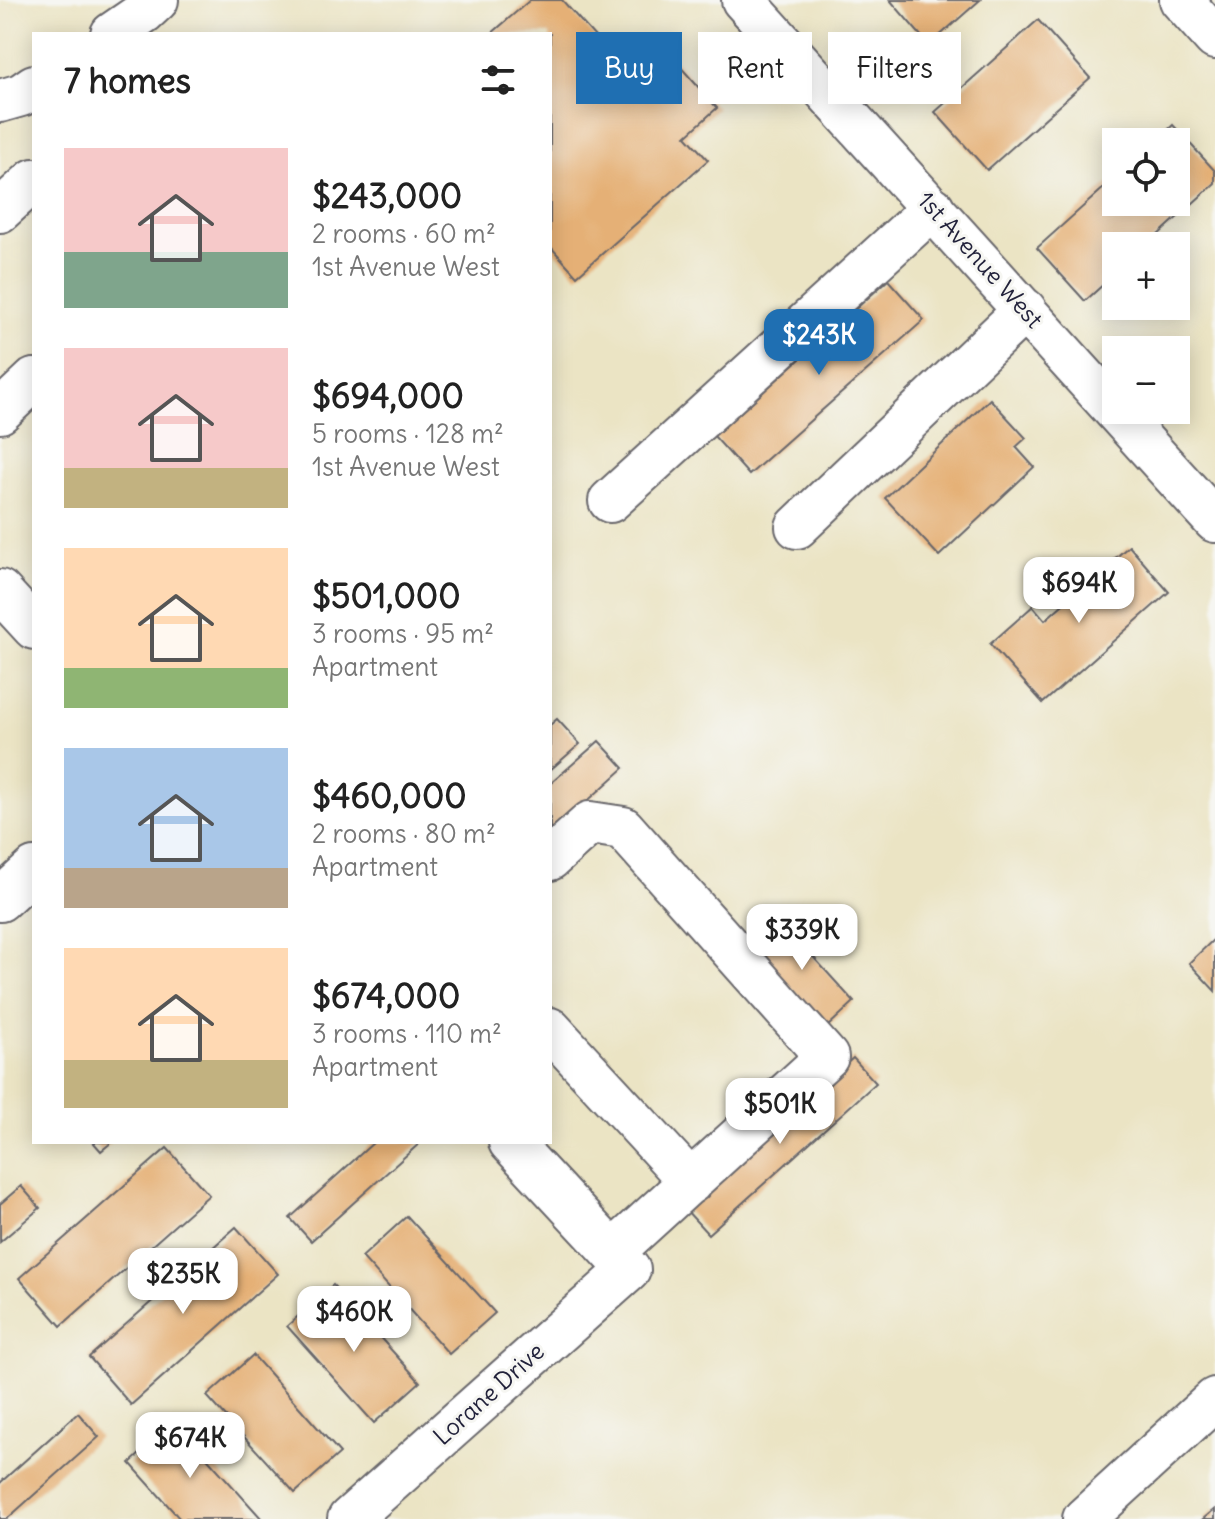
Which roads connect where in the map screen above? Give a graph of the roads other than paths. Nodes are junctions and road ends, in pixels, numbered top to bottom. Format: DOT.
graph roads {
  1 [pos="157,0"];
  2 [pos="743,0"];
  3 [pos="1181,0"];
  4 [pos="115,32"];
  5 [pos="1215,38"];
  6 [pos="32,87"];
  7 [pos="0,101"];
  8 [pos="32,182"];
  9 [pos="933,208"];
  10 [pos="0,211"];
  11 [pos="1025,310"];
  12 [pos="32,382"];
  13 [pos="0,412"];
  14 [pos="610,501"];
  15 [pos="1215,521"];
  16 [pos="797,527"];
  17 [pos="552,857"];
  18 [pos="32,871"];
  19 [pos="0,900"];
  20 [pos="552,1031"];
  21 [pos="512,1144"];
  22 [pos="691,1182"];
  23 [pos="621,1261"];
  24 [pos="1215,1399"];
  25 [pos="349,1519"];
  26 [pos="1084,1519"];
  1 -- 4 [label="street"];
  2 -- 9 [label="street, 1st Avenue West"];
  3 -- 5 [label="street"];
  6 -- 7 [label="street"];
  8 -- 10 [label="street"];
  9 -- 11 [label="street, 1st Avenue West"];
  9 -- 14 [label="street"];
  11 -- 15 [label="street, 1st Avenue West"];
  11 -- 16 [label="street"];
  12 -- 13 [label="street"];
  17 -- 22 [label="street, Lorane Drive"];
  18 -- 19 [label="street"];
  20 -- 22 [label="street"];
  21 -- 23 [label="street"];
  22 -- 23 [label="street, Lorane Drive"];
  23 -- 25 [label="street, Lorane Drive"];
  24 -- 26 [label="street"];
}
